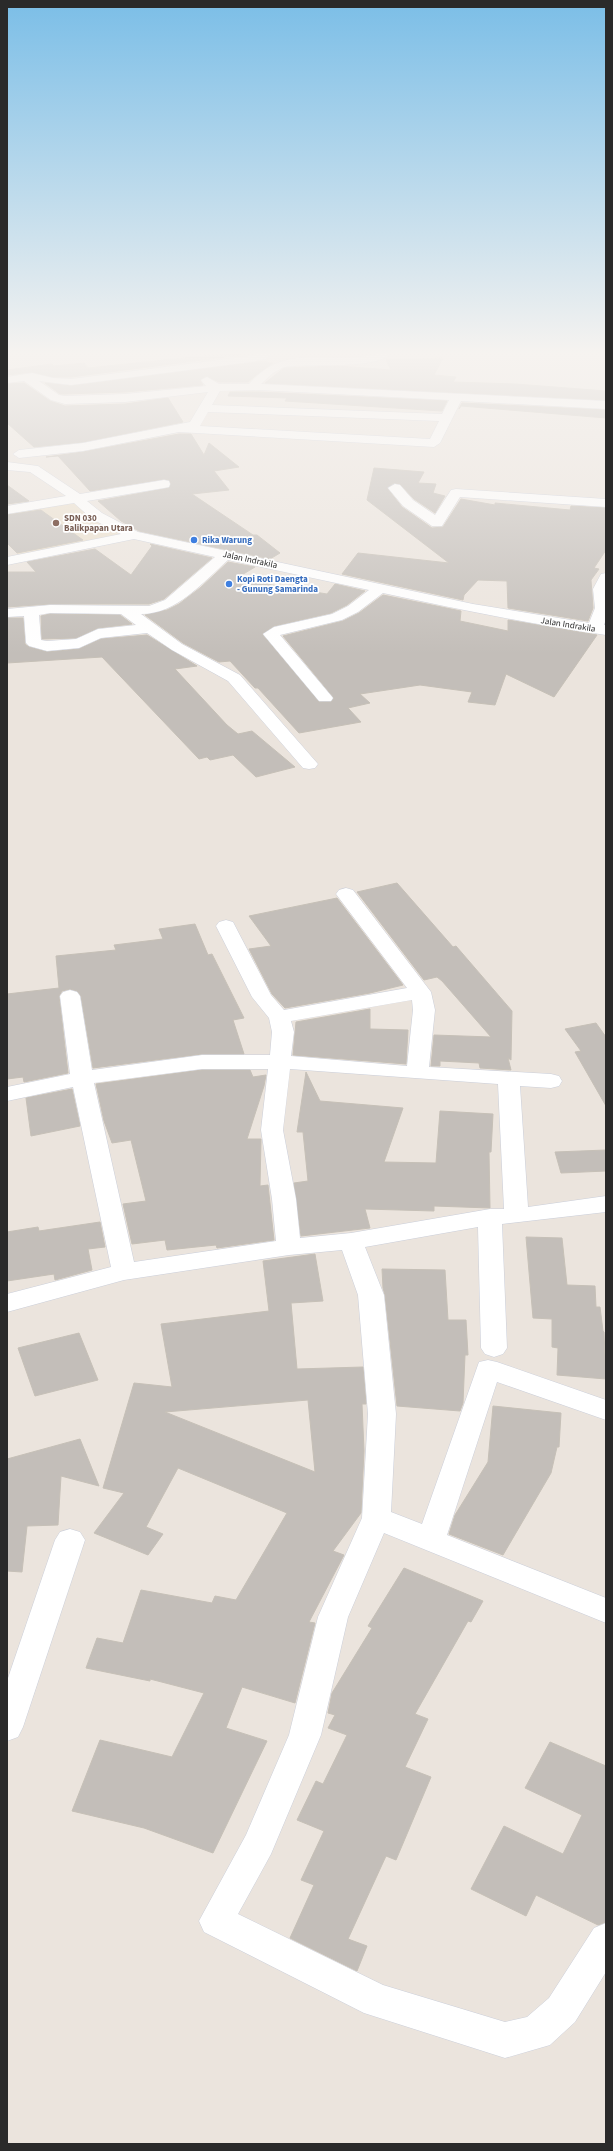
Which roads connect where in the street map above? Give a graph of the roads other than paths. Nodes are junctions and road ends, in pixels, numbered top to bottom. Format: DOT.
graph roads {
  1 [pos="18,453"];
  2 [pos="7,466"];
  3 [pos="33,469"];
  4 [pos="164,484"];
  5 [pos="395,488"];
  6 [pos="75,497"];
  7 [pos="606,503"];
  8 [pos="7,510"];
  9 [pos="134,535"];
  10 [pos="226,555"];
  11 [pos="7,561"];
  12 [pos="606,577"];
  13 [pos="381,588"];
  14 [pos="31,610"];
  15 [pos="125,610"];
  16 [pos="7,613"];
  17 [pos="151,628"];
  18 [pos="601,630"];
  19 [pos="325,698"];
  20 [pos="309,764"];
  21 [pos="346,894"];
  22 [pos="226,926"];
  23 [pos="421,992"];
  24 [pos="70,996"];
  25 [pos="279,1017"];
  26 [pos="280,1062"];
  27 [pos="417,1074"];
  28 [pos="82,1078"];
  29 [pos="509,1080"];
  30 [pos="550,1081"];
  31 [pos="7,1094"];
  32 [pos="606,1204"];
  33 [pos="516,1216"];
  34 [pos="490,1217"];
  35 [pos="352,1241"];
  36 [pos="289,1247"];
  37 [pos="124,1272"];
  38 [pos="7,1303"];
  39 [pos="494,1348"];
  40 [pos="606,1410"];
  41 [pos="376,1518"];
  42 [pos="70,1540"];
  43 [pos="431,1540"];
  44 [pos="606,1611"];
  45 [pos="7,1726"];
  46 [pos="606,1940"];
  1 -- 3 [label="street"];
  2 -- 3 [label="street, Jalan Indrakila"];
  3 -- 6 [label="street, Jalan Indrakila"];
  4 -- 6 [label="street"];
  5 -- 7 [label="street"];
  6 -- 8 [label="street"];
  6 -- 9 [label="street, Jalan Indrakila"];
  9 -- 10 [label="street, Jalan Indrakila"];
  9 -- 11 [label="street"];
  10 -- 13 [label="street, Jalan Indrakila"];
  10 -- 15 [label="street"];
  12 -- 18 [label="street"];
  13 -- 18 [label="street, Jalan Indrakila"];
  13 -- 19 [label="street"];
  14 -- 15 [label="street"];
  14 -- 16 [label="street"];
  14 -- 17 [label="street"];
  15 -- 17 [label="street"];
  17 -- 20 [label="street"];
  21 -- 23 [label="street"];
  22 -- 25 [label="street"];
  23 -- 25 [label="street"];
  23 -- 27 [label="street"];
  24 -- 28 [label="street"];
  25 -- 26 [label="street"];
  26 -- 27 [label="street"];
  26 -- 28 [label="street"];
  26 -- 36 [label="street"];
  27 -- 29 [label="street"];
  28 -- 31 [label="street"];
  28 -- 37 [label="street"];
  29 -- 30 [label="street"];
  29 -- 33 [label="street"];
  32 -- 33 [label="street"];
  33 -- 34 [label="street"];
  34 -- 35 [label="street"];
  34 -- 39 [label="street"];
  35 -- 36 [label="street"];
  35 -- 41 [label="street"];
  36 -- 37 [label="street"];
  37 -- 38 [label="street"];
  40 -- 43 [label="street"];
  41 -- 43 [label="street"];
  41 -- 46 [label="street"];
  42 -- 45 [label="street"];
  43 -- 44 [label="street"];
}
